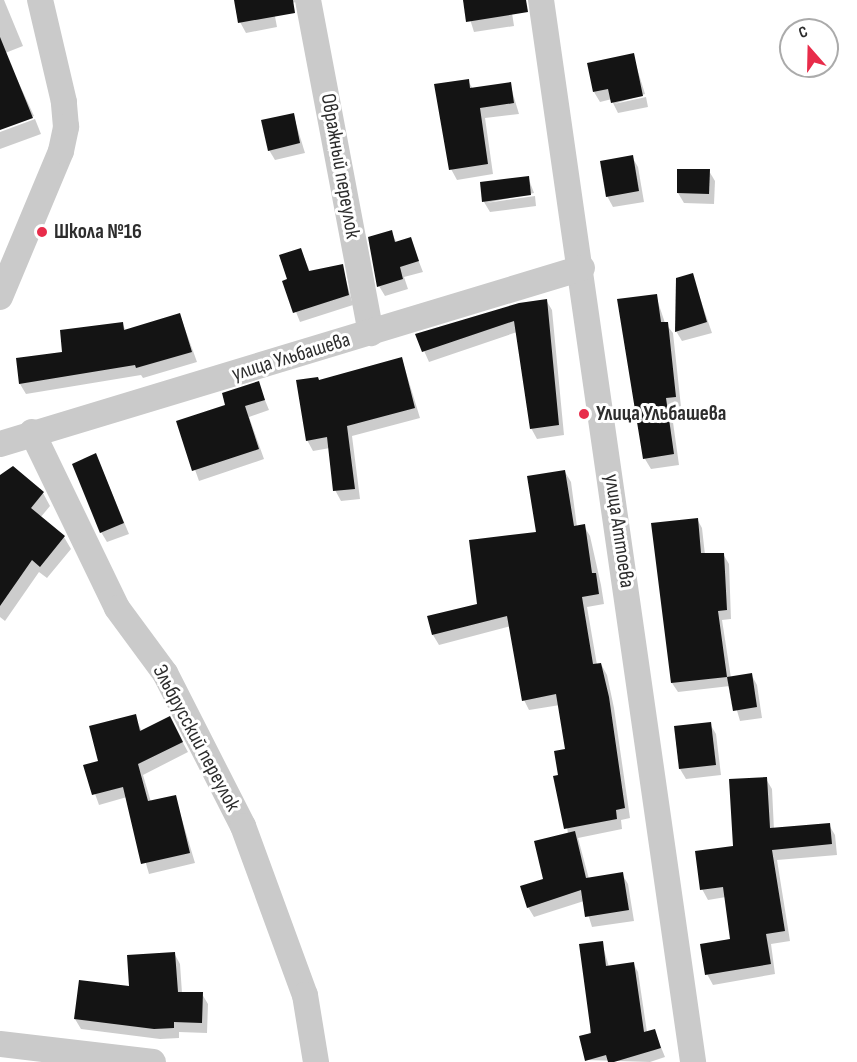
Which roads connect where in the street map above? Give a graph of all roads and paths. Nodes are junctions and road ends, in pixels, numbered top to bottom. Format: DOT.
graph roads {
  1 [pos="40,0"];
  2 [pos="308,0"];
  3 [pos="541,0"];
  4 [pos="582,268"];
  5 [pos="0,297"];
  6 [pos="371,333"];
  7 [pos="32,432"];
  8 [pos="0,444"];
  9 [pos="0,1044"];
  10 [pos="143,1062"];
  11 [pos="153,1062"];
  12 [pos="316,1062"];
  13 [pos="693,1062"];
  1 -- 5 [label="street"];
  2 -- 6 [label="street, Овражный переулок"];
  3 -- 4 [label="street, улица Аттоева"];
  4 -- 6 [label="street, улица Ульбашева"];
  4 -- 13 [label="street, улица Аттоева"];
  6 -- 7 [label="street, улица Ульбашева"];
  7 -- 8 [label="street, улица Ульбашева"];
  7 -- 12 [label="street, Эльбрусский переулок"];
  9 -- 10 [label="street"];
  10 -- 11 [label="street"];
}
